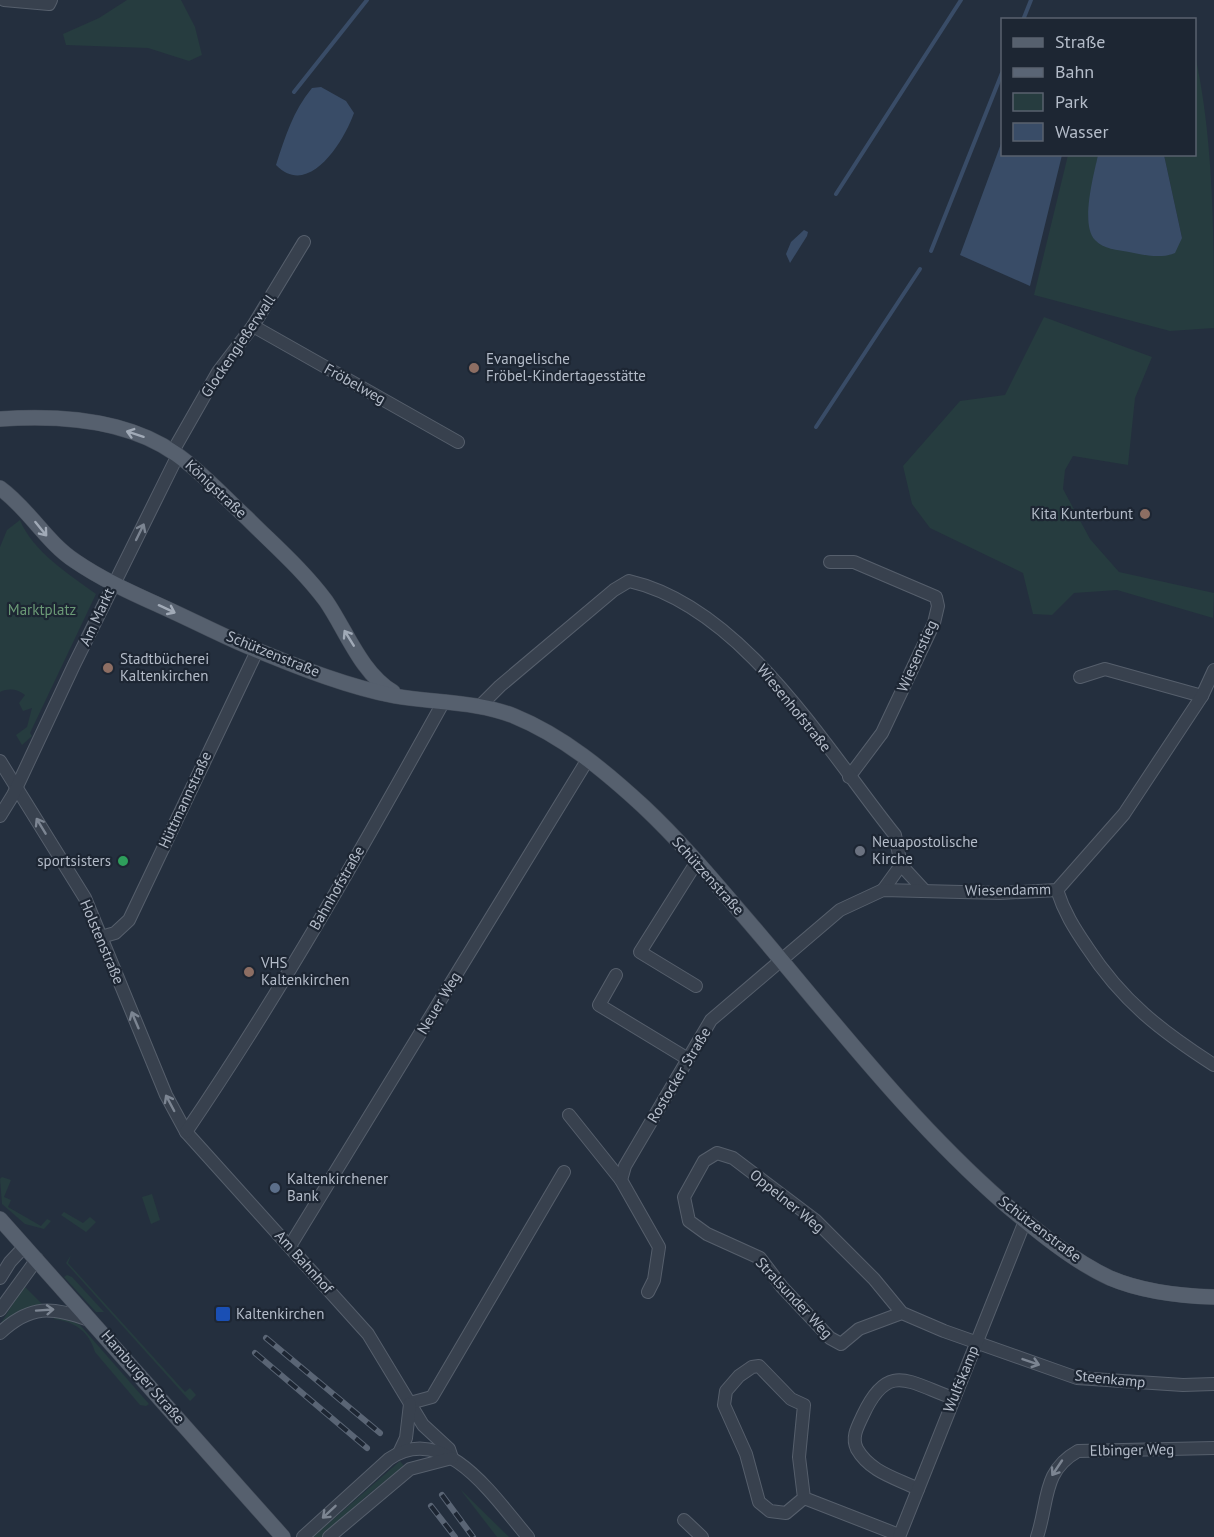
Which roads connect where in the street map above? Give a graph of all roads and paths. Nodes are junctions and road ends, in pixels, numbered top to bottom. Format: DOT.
graph roads {
  1 [pos="4,0"];
  2 [pos="51,0"];
  3 [pos="304,242"];
  4 [pos="253,326"];
  5 [pos="0,419"];
  6 [pos="458,442"];
  7 [pos="175,453"];
  8 [pos="0,488"];
  9 [pos="830,562"];
  10 [pos="114,584"];
  11 [pos="257,651"];
  12 [pos="368,668"];
  13 [pos="1214,670"];
  14 [pos="1080,677"];
  15 [pos="356,686"];
  16 [pos="1202,696"];
  17 [pos="400,697"];
  18 [pos="444,701"];
  19 [pos="480,706"];
  20 [pos="588,759"];
  21 [pos="0,761"];
  22 [pos="849,777"];
  23 [pos="17,786"];
  24 [pos="0,816"];
  25 [pos="696,863"];
  26 [pos="901,865"];
  27 [pos="883,890"];
  28 [pos="924,890"];
  29 [pos="1057,890"];
  30 [pos="101,937"];
  31 [pos="782,960"];
  32 [pos="616,975"];
  33 [pos="696,986"];
  34 [pos="688,1059"];
  35 [pos="1214,1065"];
  36 [pos="569,1115"];
  37 [pos="186,1132"];
  38 [pos="564,1172"];
  39 [pos="621,1180"];
  40 [pos="687,1216"];
  41 [pos="0,1218"];
  42 [pos="1025,1221"];
  43 [pos="25,1246"];
  44 [pos="290,1246"];
  45 [pos="37,1259"];
  46 [pos="0,1278"];
  47 [pos="648,1292"];
  48 [pos="1214,1297"];
  49 [pos="0,1310"];
  50 [pos="902,1313"];
  51 [pos="94,1322"];
  52 [pos="0,1333"];
  53 [pos="976,1342"];
  54 [pos="1214,1384"];
  55 [pos="953,1398"];
  56 [pos="410,1403"];
  57 [pos="410,1422"];
  58 [pos="423,1425"];
  59 [pos="422,1446"];
  60 [pos="1214,1448"];
  61 [pos="399,1453"];
  62 [pos="447,1460"];
  63 [pos="410,1469"];
  64 [pos="918,1489"];
  65 [pos="804,1498"];
  66 [pos="684,1520"];
  67 [pos="899,1536"];
  68 [pos="283,1537"];
  69 [pos="303,1537"];
  70 [pos="329,1537"];
  71 [pos="528,1537"];
  72 [pos="702,1537"];
  73 [pos="1037,1537"];
  1 -- 2 [label="street"];
  3 -- 4 [label="street, Glockengießerwall"];
  4 -- 6 [label="street, Fröbelweg"];
  4 -- 7 [label="street, Glockengießerwall"];
  7 -- 5 [label="main road, Königstraße, one-way"];
  10 -- 7 [label="street, Glockengießerwall, one-way"];
  12 -- 7 [label="main road, Königstraße, one-way"];
  8 -- 10 [label="main road, Am Markt, one-way"];
  9 -- 22 [label="street, Wiesenstieg"];
  10 -- 11 [label="main road, Schützenstraße, one-way"];
  10 -- 23 [label="street, Am Markt"];
  11 -- 15 [label="main road, Schützenstraße"];
  11 -- 30 [label="street, Hüttmannstraße"];
  12 -- 15 [label="main road"];
  12 -- 17 [label="main road, Königstraße"];
  13 -- 16 [label="street, Wiesendamm"];
  14 -- 16 [label="street"];
  15 -- 17 [label="main road, Schützenstraße"];
  16 -- 29 [label="street, Wiesendamm"];
  17 -- 18 [label="main road, Schützenstraße"];
  18 -- 19 [label="main road, Schützenstraße"];
  18 -- 37 [label="street, Bahnhofstraße"];
  19 -- 20 [label="main road, Schützenstraße"];
  19 -- 22 [label="street, Wiesenhofstraße"];
  20 -- 25 [label="main road, Schützenstraße"];
  20 -- 44 [label="street, Neuer Weg"];
  21 -- 23 [label="street, Holstenstraße"];
  22 -- 26 [label="street, Wiesenhofstraße"];
  23 -- 24 [label="street, Am Markt"];
  30 -- 23 [label="street, Holstenstraße, one-way"];
  25 -- 31 [label="main road, Schützenstraße"];
  25 -- 33 [label="street"];
  26 -- 27 [label="street"];
  26 -- 28 [label="street"];
  27 -- 28 [label="street, Wiesendamm"];
  27 -- 31 [label="street, Wiesendamm"];
  28 -- 29 [label="street, Wiesendamm"];
  29 -- 35 [label="street"];
  37 -- 30 [label="street, Holstenstraße, one-way"];
  31 -- 34 [label="street, Rostocker Straße"];
  31 -- 42 [label="main road, Schützenstraße"];
  32 -- 34 [label="street"];
  34 -- 39 [label="street, Rostocker Straße"];
  36 -- 39 [label="street"];
  37 -- 44 [label="street, Am Bahnhof"];
  38 -- 56 [label="street"];
  39 -- 47 [label="street"];
  40 -- 50 [label="street, Stralsunder Weg"];
  40 -- 50 [label="street, Oppelner Weg"];
  41 -- 43 [label="main road, Hamburger Straße"];
  42 -- 48 [label="main road, Schützenstraße"];
  42 -- 53 [label="street, Wulfskamp"];
  43 -- 45 [label="main road, Hamburger Straße"];
  43 -- 46 [label="street"];
  44 -- 56 [label="street, Am Bahnhof"];
  45 -- 49 [label="street"];
  45 -- 51 [label="main road, Hamburger Straße"];
  50 -- 53 [label="street, Steenkamp"];
  52 -- 51 [label="street, one-way"];
  51 -- 68 [label="main road, Hamburger Straße"];
  53 -- 54 [label="street, Steenkamp, one-way"];
  53 -- 55 [label="street, Wulfskamp"];
  55 -- 64 [label="street, Wulfskamp"];
  55 -- 64 [label="street"];
  56 -- 57 [label="street"];
  56 -- 58 [label="street, Am Bahnhof"];
  57 -- 59 [label="street"];
  57 -- 61 [label="street"];
  58 -- 59 [label="street"];
  58 -- 62 [label="street, Am Bahnhof"];
  59 -- 61 [label="street"];
  59 -- 62 [label="street, Am Bahnhof"];
  59 -- 63 [label="street"];
  60 -- 73 [label="street, Elbinger Weg, one-way"];
  61 -- 69 [label="street, one-way"];
  62 -- 63 [label="street"];
  62 -- 71 [label="street, Am Bahnhof"];
  63 -- 70 [label="street"];
  64 -- 67 [label="street, Wulfskamp"];
  65 -- 65 [label="street"];
  65 -- 67 [label="street"];
  66 -- 72 [label="street"];
}
